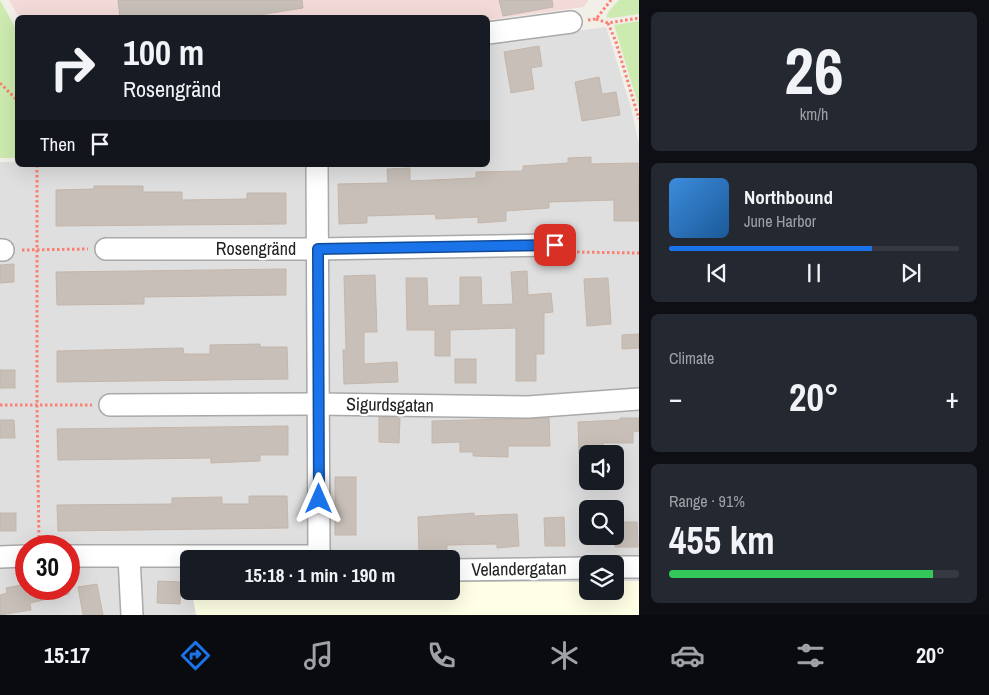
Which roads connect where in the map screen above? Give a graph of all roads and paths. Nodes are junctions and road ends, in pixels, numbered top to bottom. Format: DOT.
graph roads {
  1 [pos="611,0"];
  2 [pos="639,18"];
  3 [pos="571,22"];
  4 [pos="608,23"];
  5 [pos="490,33"];
  6 [pos="0,83"];
  7 [pos="15,98"];
  8 [pos="639,119"];
  9 [pos="37,167"];
  10 [pos="318,167"];
  11 [pos="555,245"];
  12 [pos="106,249"];
  13 [pos="318,249"];
  14 [pos="2,250"];
  15 [pos="36,250"];
  16 [pos="639,253"];
  17 [pos="639,399"];
  18 [pos="37,404"];
  19 [pos="318,404"];
  20 [pos="0,405"];
  21 [pos="110,405"];
  22 [pos="40,535"];
  23 [pos="322,550"];
  24 [pos="0,556"];
  25 [pos="15,556"];
  26 [pos="80,556"];
  27 [pos="129,557"];
  28 [pos="180,557"];
  29 [pos="624,567"];
  30 [pos="639,567"];
  31 [pos="579,568"];
  32 [pos="460,570"];
  33 [pos="132,615"];
  1 -- 4 [label="path"];
  2 -- 4 [label="path"];
  3 -- 5 [label="street"];
  4 -- 8 [label="path"];
  6 -- 7 [label="path"];
  9 -- 15 [label="path"];
  10 -- 13 [label="street"];
  11 -- 13 [label="street, Rosengränd"];
  11 -- 16 [label="path"];
  12 -- 13 [label="street, Rosengränd"];
  12 -- 15 [label="path"];
  13 -- 19 [label="street"];
  14 -- 15 [label="path"];
  15 -- 18 [label="path"];
  17 -- 19 [label="street, Sigurdsgatan"];
  18 -- 20 [label="path"];
  18 -- 21 [label="path"];
  18 -- 22 [label="path"];
  19 -- 21 [label="street, Sigurdsgatan"];
  19 -- 23 [label="street"];
  24 -- 25 [label="street"];
  26 -- 27 [label="street"];
  27 -- 28 [label="street"];
  27 -- 33 [label="street"];
  29 -- 30 [label="street"];
  31 -- 32 [label="street, Velandergatan"];
}
